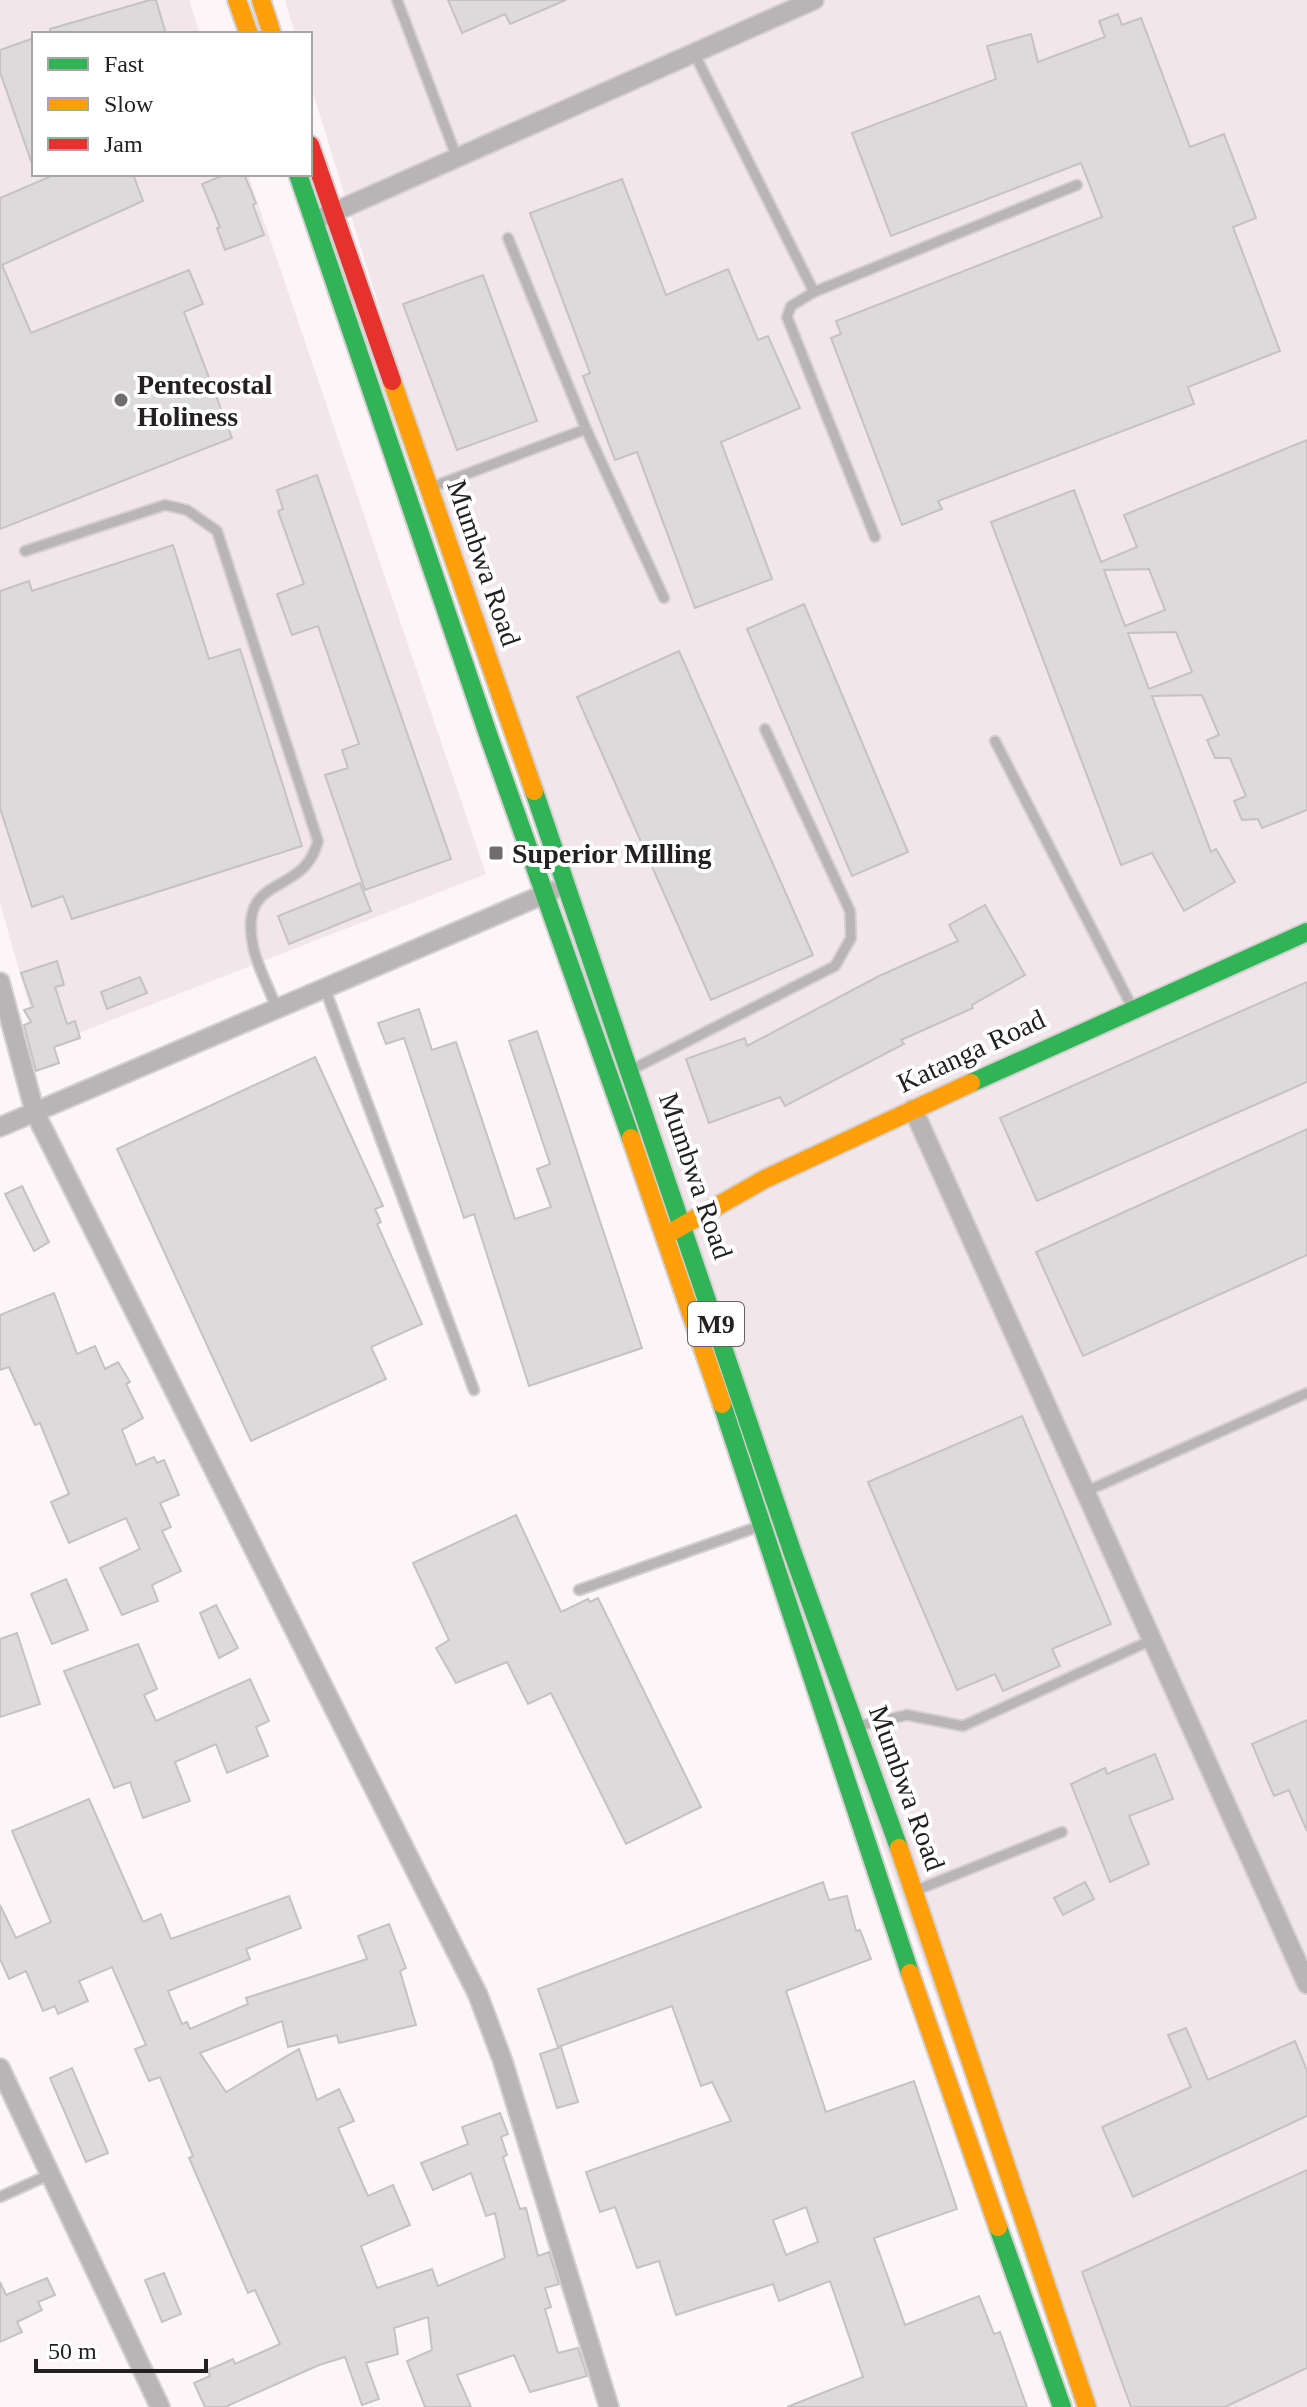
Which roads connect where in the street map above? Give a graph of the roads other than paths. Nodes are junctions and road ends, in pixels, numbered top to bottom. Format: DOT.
graph roads {
  1 [pos="237,0"];
  2 [pos="261,0"];
  3 [pos="397,0"];
  4 [pos="814,0"];
  5 [pos="248,32"];
  6 [pos="271,32"];
  7 [pos="694,53"];
  8 [pos="312,151"];
  9 [pos="457,158"];
  10 [pos="299,176"];
  11 [pos="1077,185"];
  12 [pos="333,213"];
  13 [pos="315,221"];
  14 [pos="508,238"];
  15 [pos="814,292"];
  16 [pos="586,429"];
  17 [pos="428,488"];
  18 [pos="875,537"];
  19 [pos="25,551"];
  20 [pos="664,598"];
  21 [pos="765,729"];
  22 [pos="995,741"];
  23 [pos="566,886"];
  24 [pos="544,894"];
  25 [pos="1307,932"];
  26 [pos="0,982"];
  27 [pos="325,989"];
  28 [pos="1133,1007"];
  29 [pos="277,1010"];
  30 [pos="630,1071"];
  31 [pos="913,1109"];
  32 [pos="35,1113"];
  33 [pos="0,1127"];
  34 [pos="684,1226"];
  35 [pos="666,1235"];
  36 [pos="474,1390"];
  37 [pos="1307,1393"];
  38 [pos="1087,1491"];
  39 [pos="760,1526"];
  40 [pos="579,1590"];
  41 [pos="1154,1639"];
  42 [pos="855,1727"];
  43 [pos="1062,1832"];
  44 [pos="914,1891"];
  45 [pos="1307,1984"];
  46 [pos="0,2068"];
  47 [pos="51,2174"];
  48 [pos="0,2197"];
  49 [pos="160,2407"];
  50 [pos="609,2407"];
  51 [pos="1062,2407"];
  52 [pos="1087,2407"];
  1 -- 5 [label="main road"];
  2 -- 6 [label="main road"];
  3 -- 9 [label="lane"];
  4 -- 7 [label="street"];
  7 -- 9 [label="street"];
  7 -- 15 [label="lane"];
  8 -- 12 [label="main road, Mumbwa Road / M9"];
  9 -- 12 [label="street"];
  10 -- 13 [label="main road, Mumbwa Road / M9"];
  11 -- 15 [label="lane"];
  12 -- 13 [label="street"];
  12 -- 17 [label="main road, Mumbwa Road / M9"];
  13 -- 24 [label="main road, Mumbwa Road / M9"];
  14 -- 16 [label="lane"];
  15 -- 18 [label="lane"];
  16 -- 17 [label="lane"];
  16 -- 20 [label="lane"];
  17 -- 23 [label="main road, Mumbwa Road / M9"];
  19 -- 29 [label="lane"];
  21 -- 30 [label="lane"];
  22 -- 28 [label="lane"];
  23 -- 24 [label="street"];
  23 -- 30 [label="main road, Mumbwa Road / M9"];
  24 -- 27 [label="street"];
  24 -- 35 [label="main road, Mumbwa Road / M9"];
  25 -- 28 [label="main road, Katanga Road"];
  26 -- 32 [label="street"];
  27 -- 29 [label="street"];
  27 -- 36 [label="lane"];
  28 -- 31 [label="main road, Katanga Road"];
  29 -- 32 [label="street"];
  30 -- 34 [label="main road, Mumbwa Road / M9"];
  31 -- 34 [label="main road, Katanga Road"];
  31 -- 38 [label="street"];
  32 -- 33 [label="street"];
  32 -- 50 [label="street"];
  34 -- 35 [label="main road, Katanga Road"];
  34 -- 42 [label="main road, Mumbwa Road / M9"];
  35 -- 39 [label="main road, Mumbwa Road / M9"];
  37 -- 38 [label="lane"];
  38 -- 41 [label="street"];
  39 -- 40 [label="lane"];
  39 -- 51 [label="main road, Mumbwa Road / M9"];
  41 -- 42 [label="lane"];
  41 -- 45 [label="street"];
  42 -- 44 [label="main road, Mumbwa Road / M9"];
  43 -- 44 [label="lane"];
  44 -- 52 [label="main road, Mumbwa Road / M9"];
  46 -- 47 [label="street"];
  47 -- 48 [label="lane"];
  47 -- 49 [label="street"];
}
